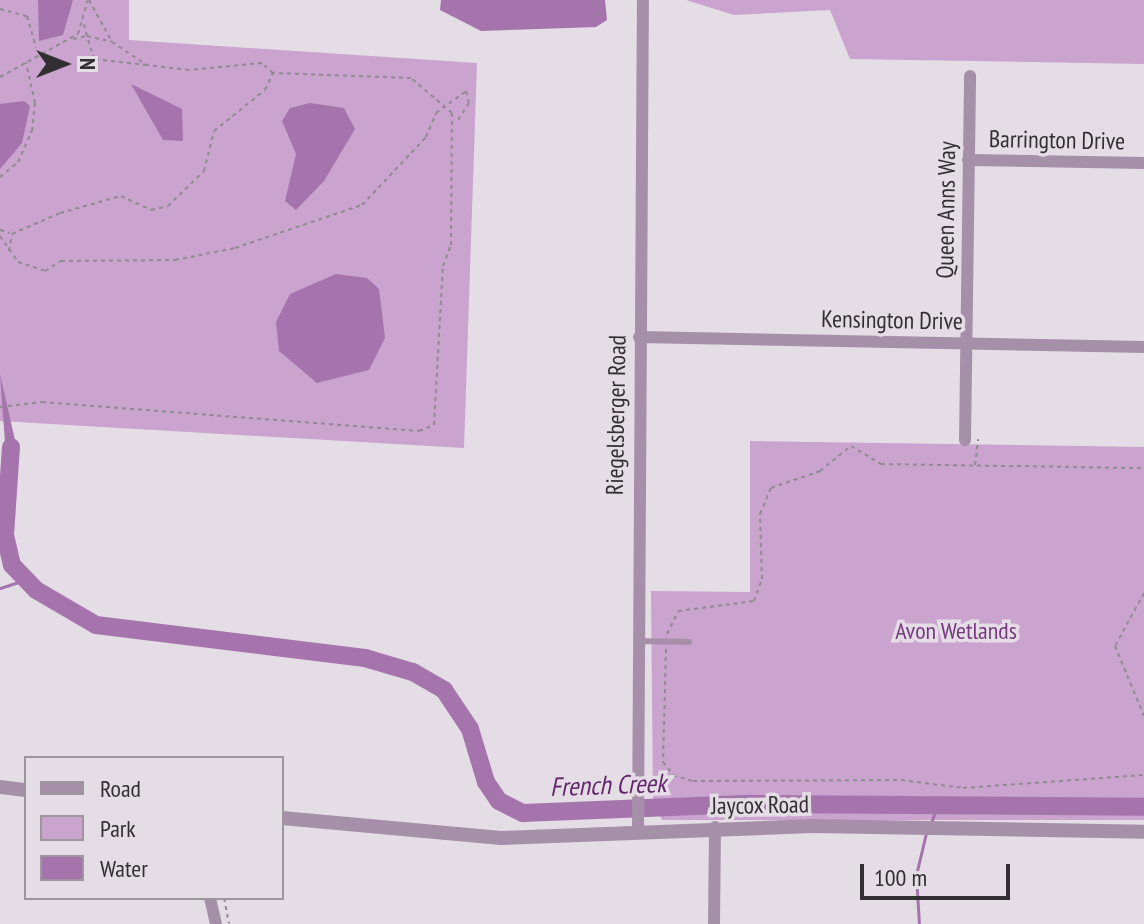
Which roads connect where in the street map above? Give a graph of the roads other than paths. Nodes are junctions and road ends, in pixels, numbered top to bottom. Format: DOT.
graph roads {
  1 [pos="643,0"];
  2 [pos="970,76"];
  3 [pos="968,160"];
  4 [pos="1144,163"];
  5 [pos="639,337"];
  6 [pos="967,343"];
  7 [pos="1144,347"];
  8 [pos="972,439"];
  9 [pos="637,641"];
  10 [pos="689,642"];
  11 [pos="0,787"];
  12 [pos="24,790"];
  13 [pos="284,818"];
  14 [pos="638,824"];
  15 [pos="715,827"];
  16 [pos="1144,832"];
  17 [pos="210,900"];
  18 [pos="216,924"];
  19 [pos="714,924"];
  1 -- 5 [label="street, Riegelsberger Road"];
  2 -- 3 [label="street, Queen Anns Way"];
  3 -- 4 [label="street, Barrington Drive"];
  3 -- 6 [label="street, Queen Anns Way"];
  5 -- 6 [label="street, Kensington Drive"];
  5 -- 9 [label="street, Riegelsberger Road"];
  6 -- 7 [label="street, Kensington Drive"];
  6 -- 8 [label="street, Queen Anns Way"];
  9 -- 10 [label="lane"];
  9 -- 14 [label="street, Riegelsberger Road"];
  11 -- 12 [label="street"];
  13 -- 14 [label="street, Jaycox Road"];
  14 -- 15 [label="street, Jaycox Road"];
  15 -- 16 [label="street, Jaycox Road"];
  15 -- 19 [label="street"];
  17 -- 18 [label="street"];
}
